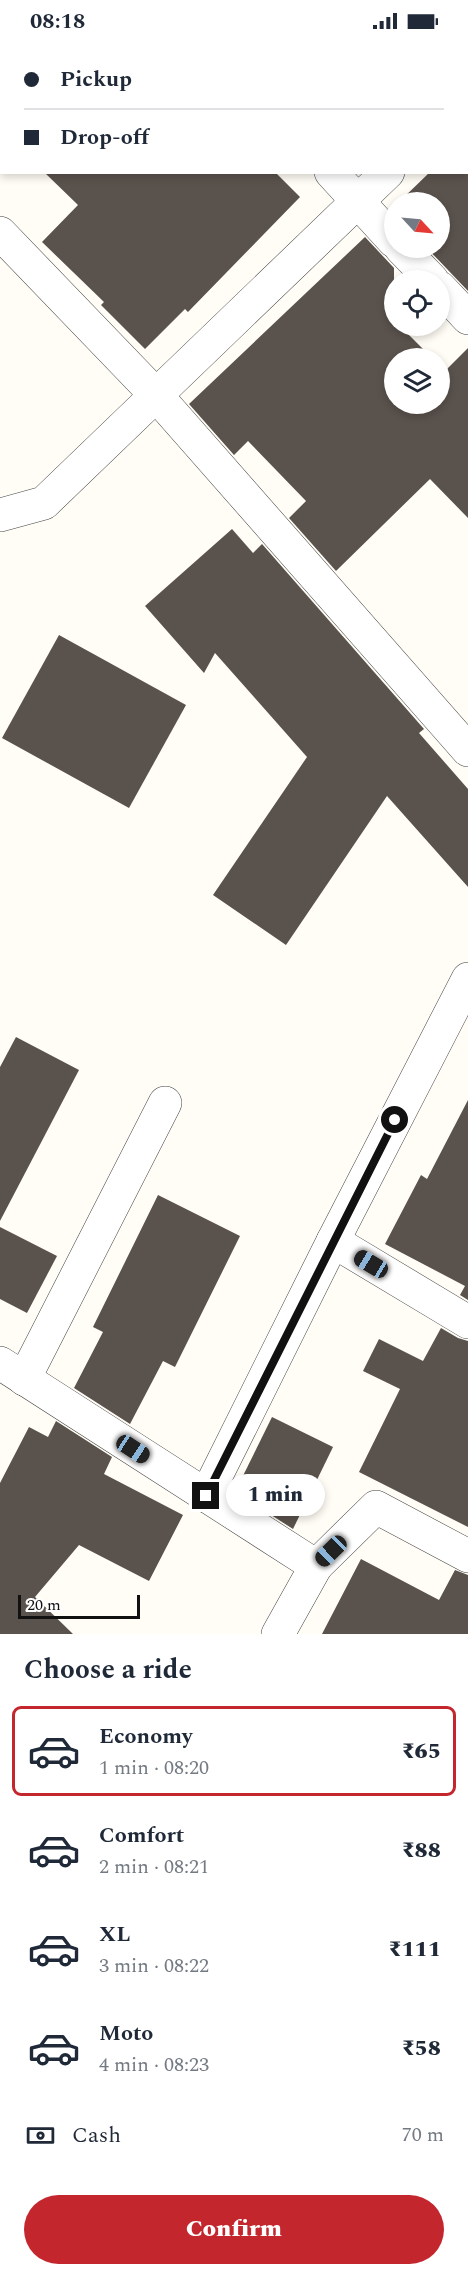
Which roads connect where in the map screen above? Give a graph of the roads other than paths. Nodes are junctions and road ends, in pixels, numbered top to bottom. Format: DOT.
graph roads {
  1 [pos="332,174"];
  2 [pos="386,174"];
  3 [pos="357,202"];
  4 [pos="384,230"];
  5 [pos="0,233"];
  6 [pos="411,258"];
  7 [pos="422,270"];
  8 [pos="450,299"];
  9 [pos="468,318"];
  10 [pos="156,395"];
  11 [pos="0,515"];
  12 [pos="468,750"];
  13 [pos="468,979"];
  14 [pos="457,1027"];
  15 [pos="165,1103"];
  16 [pos="333,1241"];
  17 [pos="468,1322"];
  18 [pos="12,1371"];
  19 [pos="206,1496"];
  20 [pos="468,1556"];
  21 [pos="316,1566"];
  22 [pos="278,1634"];
  1 -- 3 [label="street"];
  2 -- 3 [label="street"];
  3 -- 4 [label="street"];
  3 -- 10 [label="street"];
  5 -- 10 [label="street"];
  6 -- 7 [label="street"];
  8 -- 9 [label="street"];
  10 -- 11 [label="street"];
  10 -- 12 [label="street"];
  13 -- 14 [label="street"];
  14 -- 16 [label="street"];
  15 -- 18 [label="street"];
  16 -- 17 [label="street"];
  16 -- 19 [label="street"];
  18 -- 19 [label="street"];
  19 -- 21 [label="street"];
  20 -- 21 [label="street"];
  21 -- 22 [label="street"];
}
